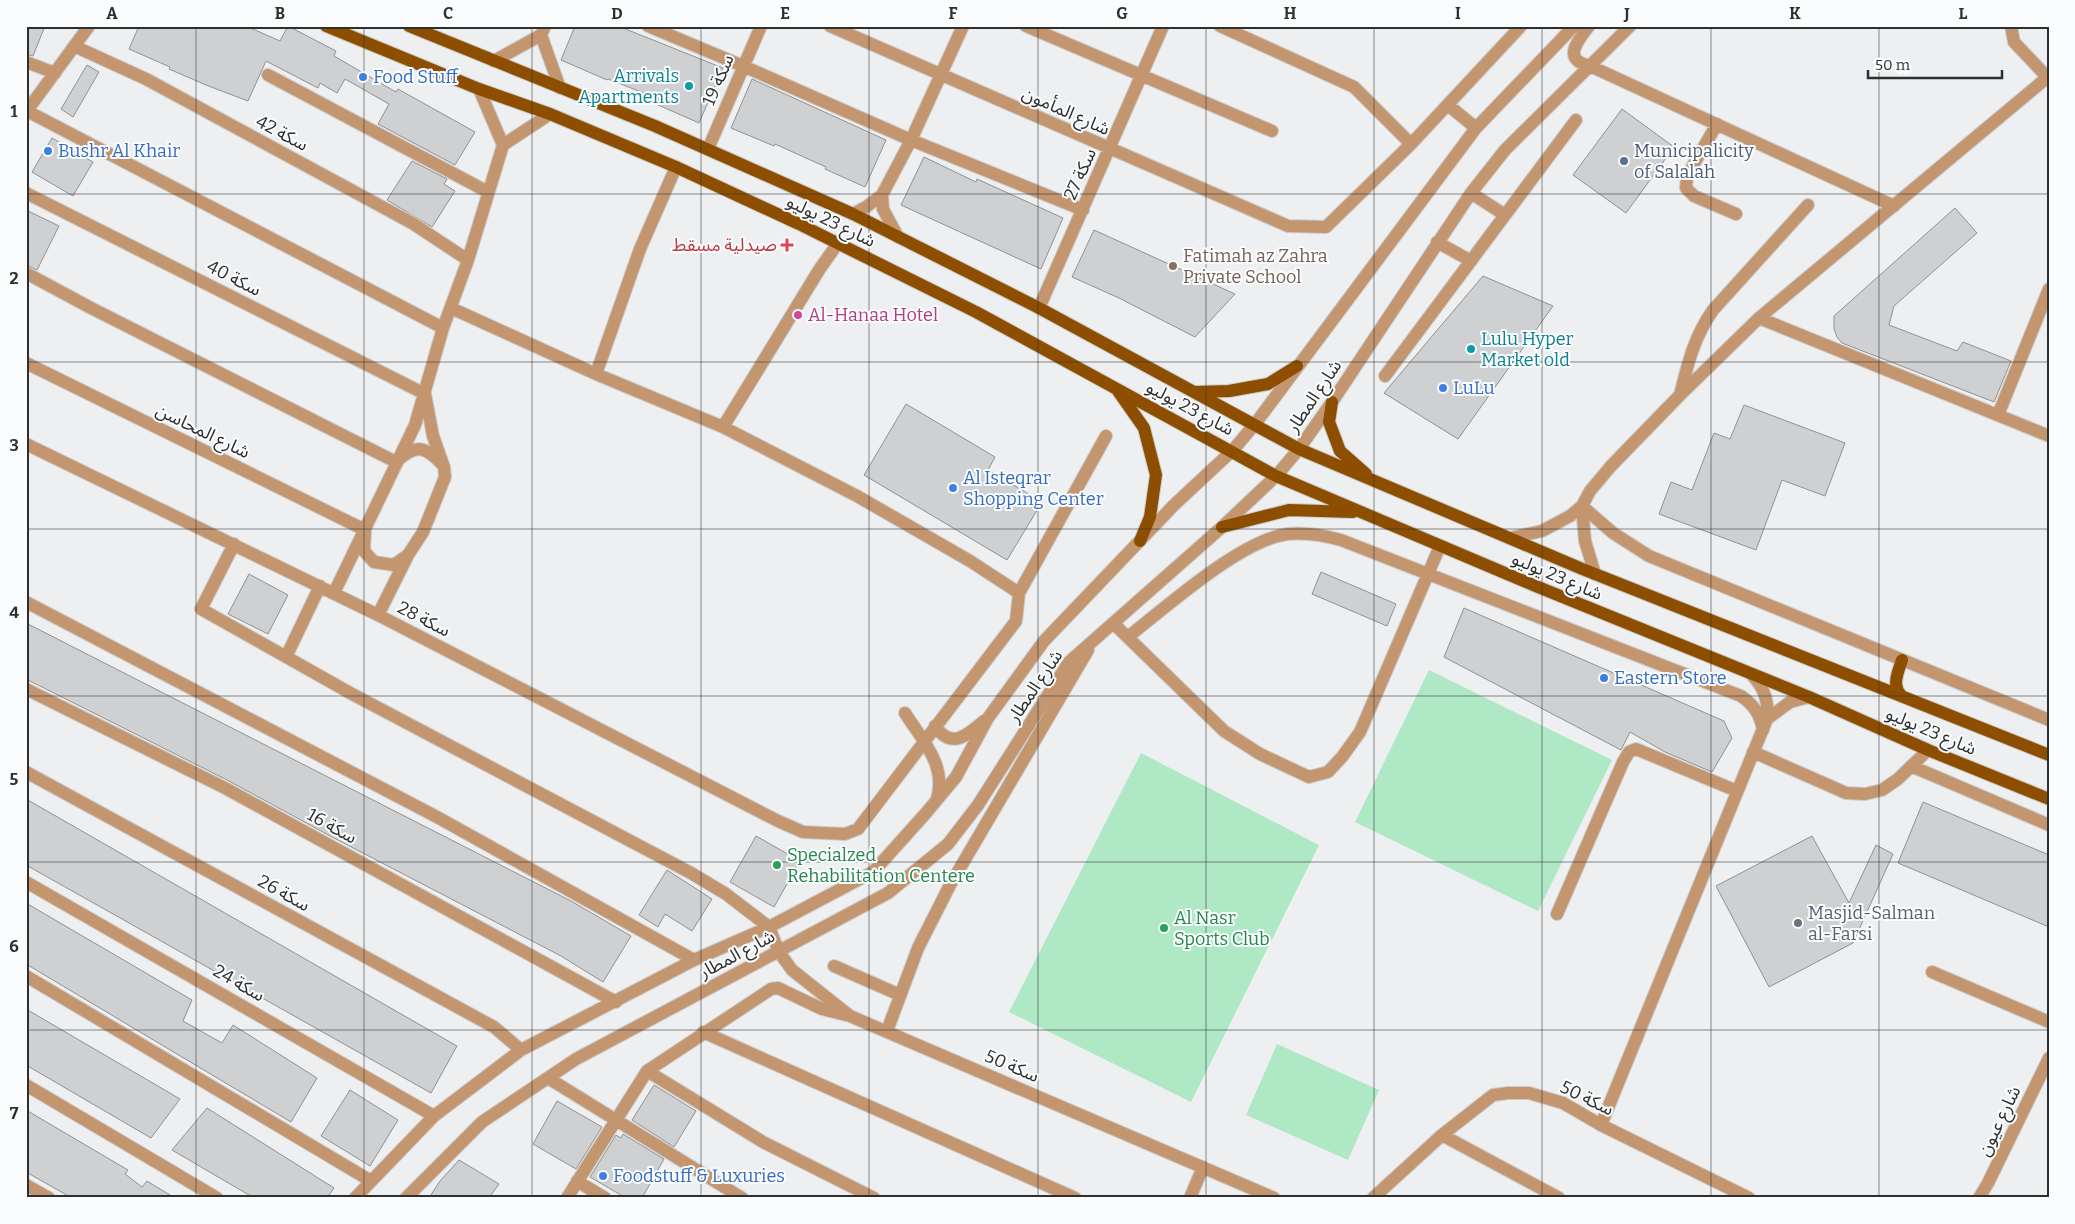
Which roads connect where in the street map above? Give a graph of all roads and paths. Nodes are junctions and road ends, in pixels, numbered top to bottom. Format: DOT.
graph roads {
  1 [pos="88,26"];
  2 [pos="326,26"];
  3 [pos="409,26"];
  4 [pos="648,26"];
  5 [pos="760,26"];
  6 [pos="830,26"];
  7 [pos="963,26"];
  8 [pos="1026,26"];
  9 [pos="1164,26"];
  10 [pos="1220,26"];
  11 [pos="1521,26"];
  12 [pos="1574,26"];
  13 [pos="1589,26"];
  14 [pos="1630,26"];
  15 [pos="2011,26"];
  16 [pos="543,31"];
  17 [pos="74,46"];
  18 [pos="494,61"];
  19 [pos="26,62"];
  20 [pos="743,66"];
  21 [pos="1590,66"];
  22 [pos="55,73"];
  23 [pos="268,75"];
  24 [pos="941,75"];
  25 [pos="1142,76"];
  26 [pos="2048,78"];
  27 [pos="560,88"];
  28 [pos="479,89"];
  29 [pos="1448,105"];
  30 [pos="27,112"];
  31 [pos="550,114"];
  32 [pos="1576,120"];
  33 [pos="1717,124"];
  34 [pos="1476,128"];
  35 [pos="1272,131"];
  36 [pos="911,140"];
  37 [pos="503,144"];
  38 [pos="1411,144"];
  39 [pos="708,149"];
  40 [pos="1110,149"];
  41 [pos="676,167"];
  42 [pos="488,192"];
  43 [pos="26,193"];
  44 [pos="1471,193"];
  45 [pos="882,195"];
  46 [pos="1808,204"];
  47 [pos="1894,206"];
  48 [pos="1083,210"];
  49 [pos="853,214"];
  50 [pos="1505,214"];
  51 [pos="1736,214"];
  52 [pos="898,237"];
  53 [pos="1436,242"];
  54 [pos="838,243"];
  55 [pos="468,260"];
  56 [pos="1471,261"];
  57 [pos="26,273"];
  58 [pos="2049,288"];
  59 [pos="451,308"];
  60 [pos="1040,308"];
  61 [pos="1758,318"];
  62 [pos="443,328"];
  63 [pos="26,363"];
  64 [pos="1297,366"];
  65 [pos="596,374"];
  66 [pos="1385,376"];
  67 [pos="1116,389"];
  68 [pos="1195,392"];
  69 [pos="425,394"];
  70 [pos="1680,395"];
  71 [pos="1332,402"];
  72 [pos="1998,415"];
  73 [pos="1255,424"];
  74 [pos="723,427"];
  75 [pos="1106,436"];
  76 [pos="2049,436"];
  77 [pos="26,444"];
  78 [pos="1299,449"];
  79 [pos="1233,450"];
  80 [pos="396,462"];
  81 [pos="444,467"];
  82 [pos="1276,476"];
  83 [pos="1375,482"];
  84 [pos="1582,506"];
  85 [pos="1361,512"];
  86 [pos="1222,527"];
  87 [pos="365,530"];
  88 [pos="1510,538"];
  89 [pos="1140,541"];
  90 [pos="234,544"];
  91 [pos="1440,546"];
  92 [pos="408,555"];
  93 [pos="1428,573"];
  94 [pos="1596,574"];
  95 [pos="320,586"];
  96 [pos="334,593"];
  97 [pos="1019,593"];
  98 [pos="26,602"];
  99 [pos="378,615"];
  100 [pos="1113,623"];
  101 [pos="1128,637"];
  102 [pos="1092,641"];
  103 [pos="286,657"];
  104 [pos="1902,660"];
  105 [pos="1752,675"];
  106 [pos="26,689"];
  107 [pos="1902,696"];
  108 [pos="1808,697"];
  109 [pos="905,713"];
  110 [pos="988,718"];
  111 [pos="2049,720"];
  112 [pos="1765,724"];
  113 [pos="936,726"];
  114 [pos="923,743"];
  115 [pos="1928,750"];
  116 [pos="1753,752"];
  117 [pos="2049,756"];
  118 [pos="1911,766"];
  119 [pos="26,772"];
  120 [pos="1737,792"];
  121 [pos="2049,799"];
  122 [pos="935,803"];
  123 [pos="2049,825"];
  124 [pos="26,882"];
  125 [pos="1557,914"];
  126 [pos="769,927"];
  127 [pos="779,952"];
  128 [pos="694,960"];
  129 [pos="834,966"];
  130 [pos="1932,972"];
  131 [pos="26,976"];
  132 [pos="900,995"];
  133 [pos="616,1002"];
  134 [pos="850,1016"];
  135 [pos="2049,1022"];
  136 [pos="703,1032"];
  137 [pos="887,1032"];
  138 [pos="521,1050"];
  139 [pos="2049,1058"];
  140 [pos="647,1071"];
  141 [pos="548,1078"];
  142 [pos="26,1086"];
  143 [pos="434,1116"];
  144 [pos="615,1121"];
  145 [pos="1601,1125"];
  146 [pos="1442,1135"];
  147 [pos="1203,1167"];
  148 [pos="371,1181"];
  149 [pos="577,1181"];
  150 [pos="26,1185"];
  151 [pos="1746,1197"];
  152 [pos="49,1198"];
  153 [pos="217,1198"];
  154 [pos="355,1198"];
  155 [pos="406,1198"];
  156 [pos="567,1198"];
  157 [pos="605,1198"];
  158 [pos="742,1198"];
  159 [pos="874,1198"];
  160 [pos="1075,1198"];
  161 [pos="1190,1198"];
  162 [pos="1274,1198"];
  163 [pos="1373,1198"];
  164 [pos="1559,1198"];
  165 [pos="1979,1198"];
  1 -- 17 [label="street"];
  2 -- 28 [label="main road, شارع 23 يوليو"];
  3 -- 18 [label="main road, شارع 23 يوليو"];
  4 -- 20 [label="street"];
  5 -- 20 [label="street, سكة 19"];
  6 -- 24 [label="street, شارع المأمون"];
  7 -- 24 [label="street"];
  8 -- 25 [label="street"];
  9 -- 25 [label="street, سكة 27"];
  10 -- 38 [label="street"];
  11 -- 29 [label="street"];
  12 -- 34 [label="street, شارع المطار"];
  13 -- 21 [label="street"];
  14 -- 21 [label="street, شارع المطار"];
  15 -- 26 [label="street"];
  16 -- 18 [label="street"];
  16 -- 27 [label="street"];
  17 -- 22 [label="street"];
  17 -- 55 [label="street, سكة 42"];
  18 -- 27 [label="main road, شارع 23 يوليو"];
  19 -- 22 [label="street"];
  20 -- 36 [label="street"];
  20 -- 39 [label="street, سكة 19"];
  21 -- 33 [label="street"];
  21 -- 44 [label="street, شارع المطار"];
  22 -- 30 [label="street"];
  23 -- 42 [label="street"];
  24 -- 36 [label="street"];
  24 -- 40 [label="street, شارع المأمون"];
  25 -- 35 [label="street"];
  25 -- 40 [label="street, سكة 27"];
  26 -- 47 [label="street"];
  27 -- 39 [label="main road, شارع 23 يوليو"];
  28 -- 31 [label="main road, شارع 23 يوليو"];
  28 -- 37 [label="street"];
  29 -- 34 [label="street"];
  29 -- 38 [label="street"];
  30 -- 62 [label="street"];
  31 -- 37 [label="street"];
  31 -- 41 [label="main road, شارع 23 يوليو"];
  32 -- 50 [label="street"];
  33 -- 47 [label="street"];
  33 -- 51 [label="street"];
  34 -- 64 [label="street, شارع المطار"];
  36 -- 45 [label="street"];
  36 -- 48 [label="street"];
  37 -- 42 [label="street"];
  38 -- 40 [label="street, شارع المأمون"];
  39 -- 49 [label="main road, شارع 23 يوليو"];
  40 -- 48 [label="street, سكة 27"];
  41 -- 54 [label="main road, شارع 23 يوليو"];
  41 -- 65 [label="street"];
  42 -- 55 [label="street"];
  43 -- 69 [label="street, سكة 40"];
  44 -- 50 [label="street"];
  44 -- 53 [label="street, شارع المطار"];
  45 -- 49 [label="street"];
  45 -- 52 [label="street"];
  46 -- 70 [label="street"];
  47 -- 61 [label="street"];
  48 -- 60 [label="street, سكة 27"];
  49 -- 52 [label="main road, شارع 23 يوليو"];
  50 -- 56 [label="street"];
  52 -- 60 [label="main road, شارع 23 يوليو"];
  53 -- 56 [label="street"];
  53 -- 71 [label="street, شارع المطار"];
  54 -- 67 [label="main road, شارع 23 يوليو"];
  54 -- 74 [label="street"];
  55 -- 59 [label="street"];
  56 -- 66 [label="street"];
  57 -- 80 [label="street"];
  58 -- 72 [label="street"];
  59 -- 62 [label="street"];
  59 -- 65 [label="street"];
  60 -- 68 [label="main road, شارع 23 يوليو"];
  61 -- 70 [label="street"];
  61 -- 72 [label="street"];
  62 -- 69 [label="street"];
  63 -- 87 [label="street, شارع المحاسن"];
  64 -- 68 [label="main road"];
  64 -- 73 [label="street, شارع المطار"];
  65 -- 74 [label="street"];
  67 -- 79 [label="main road, شارع 23 يوليو"];
  67 -- 89 [label="main road"];
  68 -- 73 [label="main road, شارع 23 يوليو"];
  69 -- 80 [label="street"];
  69 -- 81 [label="street"];
  70 -- 84 [label="street"];
  71 -- 78 [label="street, شارع المطار"];
  71 -- 83 [label="main road"];
  72 -- 76 [label="street"];
  73 -- 78 [label="main road, شارع 23 يوليو"];
  73 -- 79 [label="street, شارع المطار"];
  74 -- 97 [label="street"];
  75 -- 97 [label="street"];
  77 -- 90 [label="street, سكة 28"];
  78 -- 82 [label="street, شارع المطار"];
  78 -- 83 [label="main road, شارع 23 يوليو"];
  79 -- 82 [label="main road, شارع 23 يوليو"];
  79 -- 89 [label="street, شارع المطار"];
  80 -- 81 [label="street"];
  80 -- 87 [label="street"];
  81 -- 92 [label="street"];
  82 -- 85 [label="main road, شارع 23 يوليو"];
  82 -- 86 [label="street, شارع المطار"];
  83 -- 88 [label="main road, شارع 23 يوليو"];
  84 -- 88 [label="street"];
  84 -- 94 [label="street"];
  84 -- 104 [label="street"];
  85 -- 86 [label="main road"];
  85 -- 91 [label="main road, شارع 23 يوليو"];
  86 -- 100 [label="street, شارع المطار"];
  87 -- 92 [label="street"];
  87 -- 96 [label="street"];
  88 -- 94 [label="main road, شارع 23 يوليو"];
  89 -- 110 [label="street, شارع المطار"];
  90 -- 95 [label="street, سكة 28"];
  90 -- 103 [label="street"];
  91 -- 93 [label="street"];
  91 -- 105 [label="main road, شارع 23 يوليو"];
  92 -- 99 [label="street"];
  93 -- 101 [label="street"];
  93 -- 101 [label="street"];
  93 -- 112 [label="street"];
  94 -- 107 [label="main road, شارع 23 يوليو"];
  95 -- 96 [label="street, سكة 28"];
  95 -- 103 [label="street"];
  96 -- 99 [label="street, سكة 28"];
  97 -- 113 [label="street"];
  98 -- 128 [label="street"];
  99 -- 114 [label="street, سكة 28"];
  100 -- 101 [label="street"];
  100 -- 102 [label="street, شارع المطار"];
  102 -- 127 [label="street, شارع المطار"];
  102 -- 132 [label="street"];
  103 -- 126 [label="street"];
  104 -- 107 [label="main road"];
  104 -- 111 [label="street"];
  105 -- 108 [label="main road, شارع 23 يوليو"];
  105 -- 112 [label="street"];
  106 -- 133 [label="street, سكة 16"];
  107 -- 117 [label="main road, شارع 23 يوليو"];
  108 -- 112 [label="street"];
  108 -- 115 [label="main road, شارع 23 يوليو"];
  109 -- 114 [label="street"];
  110 -- 113 [label="street"];
  110 -- 122 [label="street, شارع المطار"];
  112 -- 116 [label="street"];
  113 -- 114 [label="street"];
  114 -- 122 [label="street"];
  115 -- 118 [label="street"];
  115 -- 121 [label="main road, شارع 23 يوليو"];
  116 -- 118 [label="street"];
  116 -- 120 [label="street"];
  118 -- 123 [label="street"];
  119 -- 138 [label="street, سكة 26"];
  120 -- 125 [label="street"];
  120 -- 145 [label="street"];
  122 -- 126 [label="street, شارع المطار"];
  124 -- 143 [label="street, سكة 24"];
  126 -- 127 [label="street, سكة 50"];
  126 -- 128 [label="street, شارع المطار"];
  127 -- 134 [label="street, سكة 50"];
  127 -- 141 [label="street, شارع المطار"];
  128 -- 133 [label="street, شارع المطار"];
  129 -- 132 [label="street"];
  130 -- 135 [label="street"];
  131 -- 148 [label="street"];
  132 -- 137 [label="street"];
  133 -- 138 [label="street, شارع المطار"];
  134 -- 136 [label="street"];
  134 -- 137 [label="street, سكة 50"];
  136 -- 140 [label="street"];
  136 -- 160 [label="street"];
  137 -- 147 [label="street, سكة 50"];
  138 -- 143 [label="street, شارع المطار"];
  139 -- 165 [label="street, شارع عيون"];
  140 -- 144 [label="street"];
  140 -- 159 [label="street"];
  141 -- 144 [label="street"];
  141 -- 155 [label="street, شارع المطار"];
  142 -- 153 [label="street"];
  143 -- 148 [label="street, شارع المطار"];
  144 -- 149 [label="street"];
  144 -- 158 [label="street"];
  145 -- 146 [label="street, سكة 50"];
  145 -- 151 [label="street, سكة 50"];
  146 -- 163 [label="street, سكة 50"];
  146 -- 164 [label="street"];
  147 -- 161 [label="street"];
  147 -- 162 [label="street, سكة 50"];
  148 -- 154 [label="street, شارع المطار"];
  149 -- 156 [label="street"];
  149 -- 157 [label="street"];
  150 -- 152 [label="street"];
}
